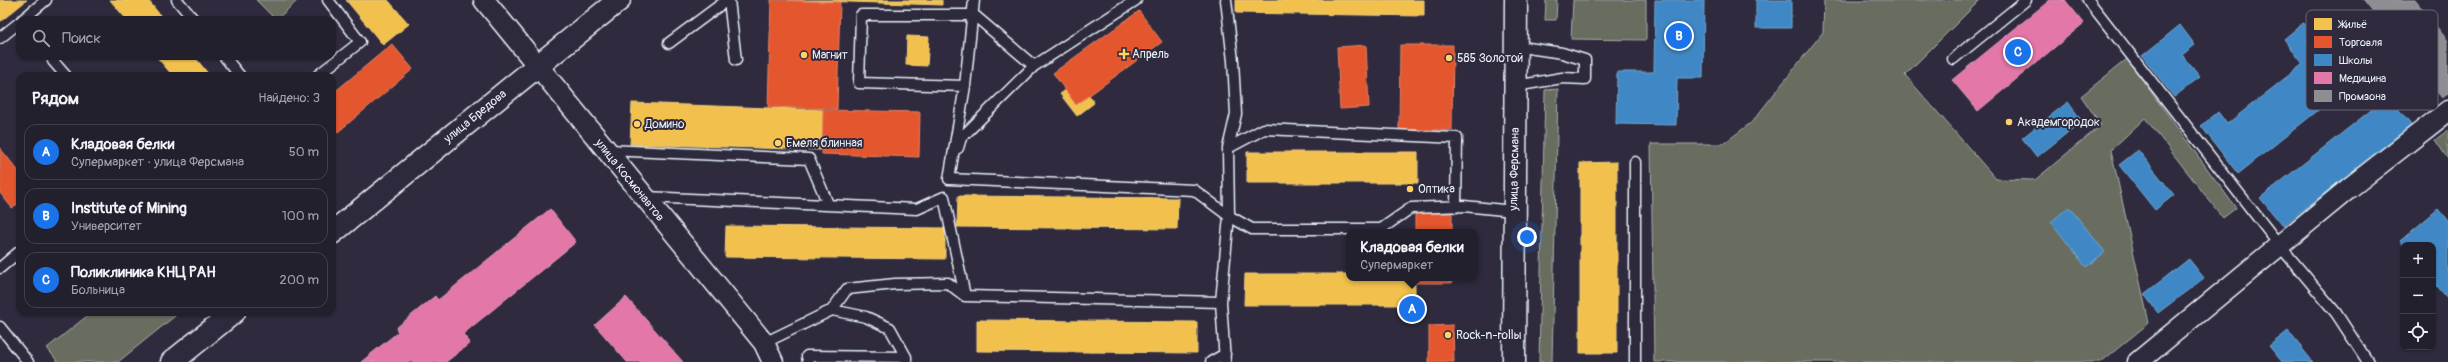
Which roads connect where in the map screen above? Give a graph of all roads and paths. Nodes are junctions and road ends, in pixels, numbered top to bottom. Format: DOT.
graph roads {
  1 [pos="46,0"];
  2 [pos="177,0"];
  3 [pos="328,0"];
  4 [pos="484,0"];
  5 [pos="619,0"];
  6 [pos="728,0"];
  7 [pos="974,0"];
  8 [pos="1136,0"];
  9 [pos="1226,0"];
  10 [pos="1516,0"];
  11 [pos="2026,0"];
  12 [pos="2088,0"];
  13 [pos="974,15"];
  14 [pos="27,16"];
  15 [pos="191,16"];
  16 [pos="16,25"];
  17 [pos="0,38"];
  18 [pos="669,43"];
  19 [pos="1515,46"];
  20 [pos="1953,59"];
  21 [pos="227,60"];
  22 [pos="736,60"];
  23 [pos="53,61"];
  24 [pos="538,66"];
  25 [pos="1034,66"];
  26 [pos="63,72"];
  27 [pos="237,72"];
  28 [pos="322,72"];
  29 [pos="965,86"];
  30 [pos="1515,86"];
  31 [pos="2448,111"];
  32 [pos="1228,148"];
  33 [pos="606,150"];
  34 [pos="1635,162"];
  35 [pos="949,179"];
  36 [pos="644,197"];
  37 [pos="944,197"];
  38 [pos="828,204"];
  39 [pos="1456,207"];
  40 [pos="1513,212"];
  41 [pos="1229,216"];
  42 [pos="336,230"];
  43 [pos="2280,246"];
  44 [pos="16,254"];
  45 [pos="0,268"];
  46 [pos="965,296"];
  47 [pos="1221,302"];
  48 [pos="832,310"];
  49 [pos="229,316"];
  50 [pos="0,327"];
  51 [pos="764,343"];
  52 [pos="1225,358"];
  53 [pos="906,359"];
  54 [pos="28,362"];
  55 [pos="172,362"];
  56 [pos="773,362"];
  57 [pos="808,362"];
  58 [pos="1211,362"];
  59 [pos="1514,362"];
  60 [pos="1635,362"];
  61 [pos="2138,362"];
  62 [pos="2368,362"];
  1 -- 14 [label="lane"];
  2 -- 15 [label="lane"];
  3 -- 28 [label="lane"];
  4 -- 24 [label="street, улица Космонавтов"];
  5 -- 24 [label="street, улица Бредова"];
  6 -- 18 [label="lane"];
  6 -- 22 [label="lane"];
  7 -- 13 [label="lane"];
  8 -- 25 [label="lane"];
  9 -- 32 [label="lane"];
  10 -- 19 [label="street, улица Ферсмана"];
  11 -- 20 [label="lane"];
  12 -- 43 [label="lane"];
  13 -- 25 [label="lane"];
  13 -- 29 [label="lane"];
  13 -- 29 [label="lane"];
  16 -- 17 [label="lane"];
  19 -- 30 [label="street, улица Ферсмана"];
  19 -- 30 [label="lane"];
  21 -- 27 [label="lane"];
  23 -- 26 [label="lane"];
  24 -- 33 [label="street, улица Космонавтов"];
  24 -- 42 [label="street, улица Бредова"];
  25 -- 35 [label="lane"];
  29 -- 35 [label="lane"];
  30 -- 40 [label="street, улица Ферсмана"];
  31 -- 43 [label="street"];
  32 -- 39 [label="lane"];
  32 -- 41 [label="lane"];
  33 -- 36 [label="street, улица Космонавтов"];
  33 -- 38 [label="lane"];
  34 -- 60 [label="lane"];
  35 -- 37 [label="lane"];
  35 -- 41 [label="lane"];
  36 -- 38 [label="lane"];
  36 -- 51 [label="street, улица Космонавтов"];
  37 -- 38 [label="lane"];
  37 -- 46 [label="lane"];
  39 -- 40 [label="lane"];
  39 -- 41 [label="lane"];
  40 -- 59 [label="street, улица Ферсмана"];
  41 -- 47 [label="lane"];
  43 -- 61 [label="street"];
  43 -- 62 [label="lane"];
  44 -- 45 [label="lane"];
  46 -- 47 [label="lane"];
  46 -- 48 [label="lane"];
  47 -- 52 [label="lane"];
  48 -- 51 [label="lane"];
  48 -- 53 [label="lane"];
  49 -- 55 [label="street"];
  50 -- 54 [label="lane"];
  51 -- 56 [label="street, улица Космонавтов"];
  52 -- 58 [label="lane"];
  53 -- 57 [label="lane"];
}
